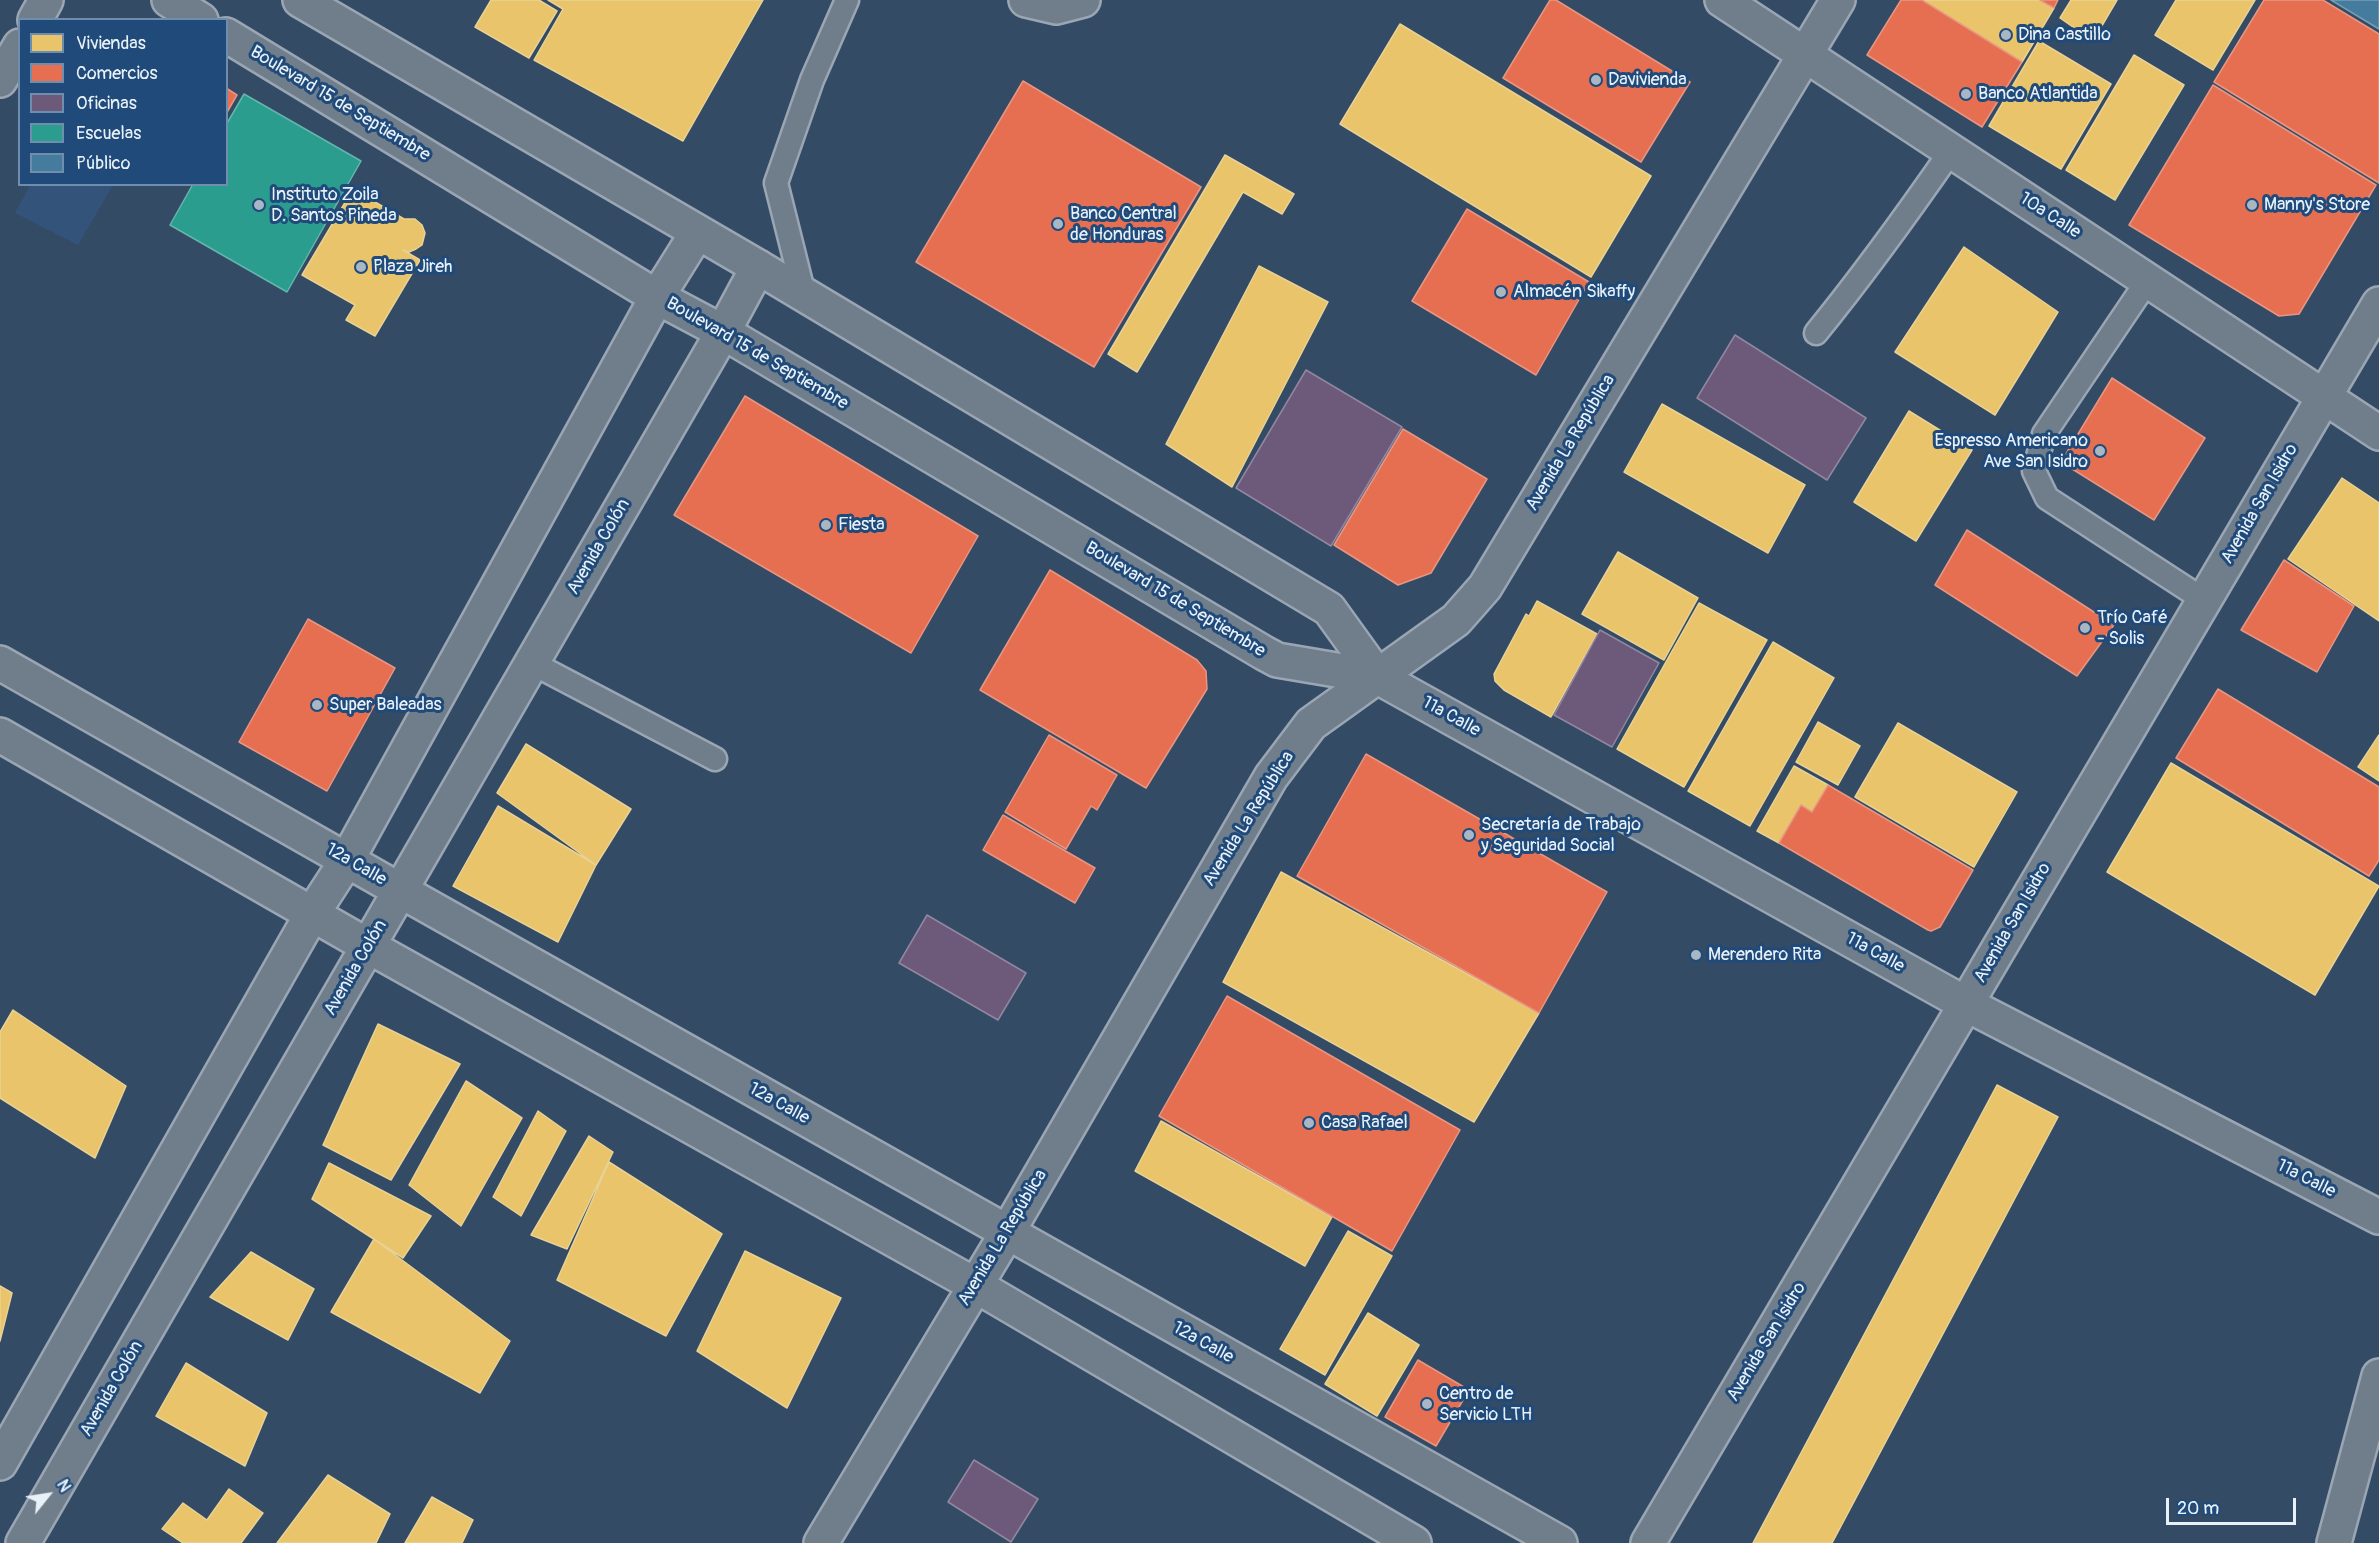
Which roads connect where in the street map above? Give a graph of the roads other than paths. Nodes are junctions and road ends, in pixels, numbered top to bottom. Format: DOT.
graph roads {
  1 [pos="46,0"];
  2 [pos="169,0"];
  3 [pos="300,0"];
  4 [pos="847,0"];
  5 [pos="1026,0"];
  6 [pos="1083,0"];
  7 [pos="1722,0"];
  8 [pos="1838,0"];
  9 [pos="36,18"];
  10 [pos="198,18"];
  11 [pos="228,36"];
  12 [pos="18,50"];
  13 [pos="1805,55"];
  14 [pos="0,81"];
  15 [pos="1951,151"];
  16 [pos="697,233"];
  17 [pos="758,267"];
  18 [pos="2148,280"];
  19 [pos="804,295"];
  20 [pos="657,297"];
  21 [pos="2379,304"];
  22 [pos="723,332"];
  23 [pos="1816,333"];
  24 [pos="2323,396"];
  25 [pos="2379,433"];
  26 [pos="2204,600"];
  27 [pos="0,663"];
  28 [pos="532,663"];
  29 [pos="1378,677"];
  30 [pos="0,735"];
  31 [pos="716,759"];
  32 [pos="347,860"];
  33 [pos="401,891"];
  34 [pos="312,914"];
  35 [pos="368,946"];
  36 [pos="1966,1004"];
  37 [pos="2379,1217"];
  38 [pos="1007,1233"];
  39 [pos="975,1285"];
  40 [pos="2379,1376"];
  41 [pos="0,1463"];
  42 [pos="23,1543"];
  43 [pos="821,1543"];
  44 [pos="1414,1543"];
  45 [pos="1560,1543"];
  46 [pos="1648,1543"];
  47 [pos="2334,1543"];
  1 -- 9 [label="street"];
  2 -- 10 [label="street"];
  3 -- 16 [label="street"];
  4 -- 19 [label="lane"];
  5 -- 6 [label="street"];
  7 -- 13 [label="street, 10a Calle"];
  8 -- 13 [label="street, Avenida La República"];
  11 -- 20 [label="street, Boulevard 15 de Septiembre"];
  12 -- 14 [label="street"];
  13 -- 15 [label="street, 10a Calle"];
  13 -- 29 [label="street, Avenida La República"];
  15 -- 18 [label="street, 10a Calle"];
  15 -- 23 [label="lane"];
  16 -- 17 [label="street"];
  16 -- 20 [label="street"];
  17 -- 19 [label="street"];
  17 -- 22 [label="street, Avenida Colón"];
  18 -- 24 [label="street, 10a Calle"];
  18 -- 26 [label="lane"];
  19 -- 29 [label="street"];
  20 -- 22 [label="street, Boulevard 15 de Septiembre"];
  20 -- 32 [label="street"];
  21 -- 24 [label="street, Avenida San Isidro"];
  22 -- 28 [label="street, Avenida Colón"];
  22 -- 29 [label="street, Boulevard 15 de Septiembre"];
  24 -- 25 [label="street, 10a Calle"];
  24 -- 26 [label="street, Avenida San Isidro"];
  26 -- 36 [label="street, Avenida San Isidro"];
  27 -- 32 [label="street, 12a Calle"];
  28 -- 31 [label="lane"];
  28 -- 33 [label="street, Avenida Colón"];
  29 -- 36 [label="street, 11a Calle"];
  29 -- 38 [label="street, Avenida La República"];
  30 -- 34 [label="street"];
  32 -- 33 [label="street, 12a Calle"];
  32 -- 34 [label="street"];
  33 -- 35 [label="street, Avenida Colón"];
  33 -- 38 [label="street, 12a Calle"];
  34 -- 35 [label="street"];
  34 -- 41 [label="street"];
  35 -- 39 [label="street"];
  35 -- 42 [label="street, Avenida Colón"];
  36 -- 37 [label="street, 11a Calle"];
  36 -- 46 [label="street, Avenida San Isidro"];
  38 -- 39 [label="street, Avenida La República"];
  38 -- 45 [label="street, 12a Calle"];
  39 -- 43 [label="street, Avenida La República"];
  39 -- 44 [label="street"];
  40 -- 47 [label="street"];
}
